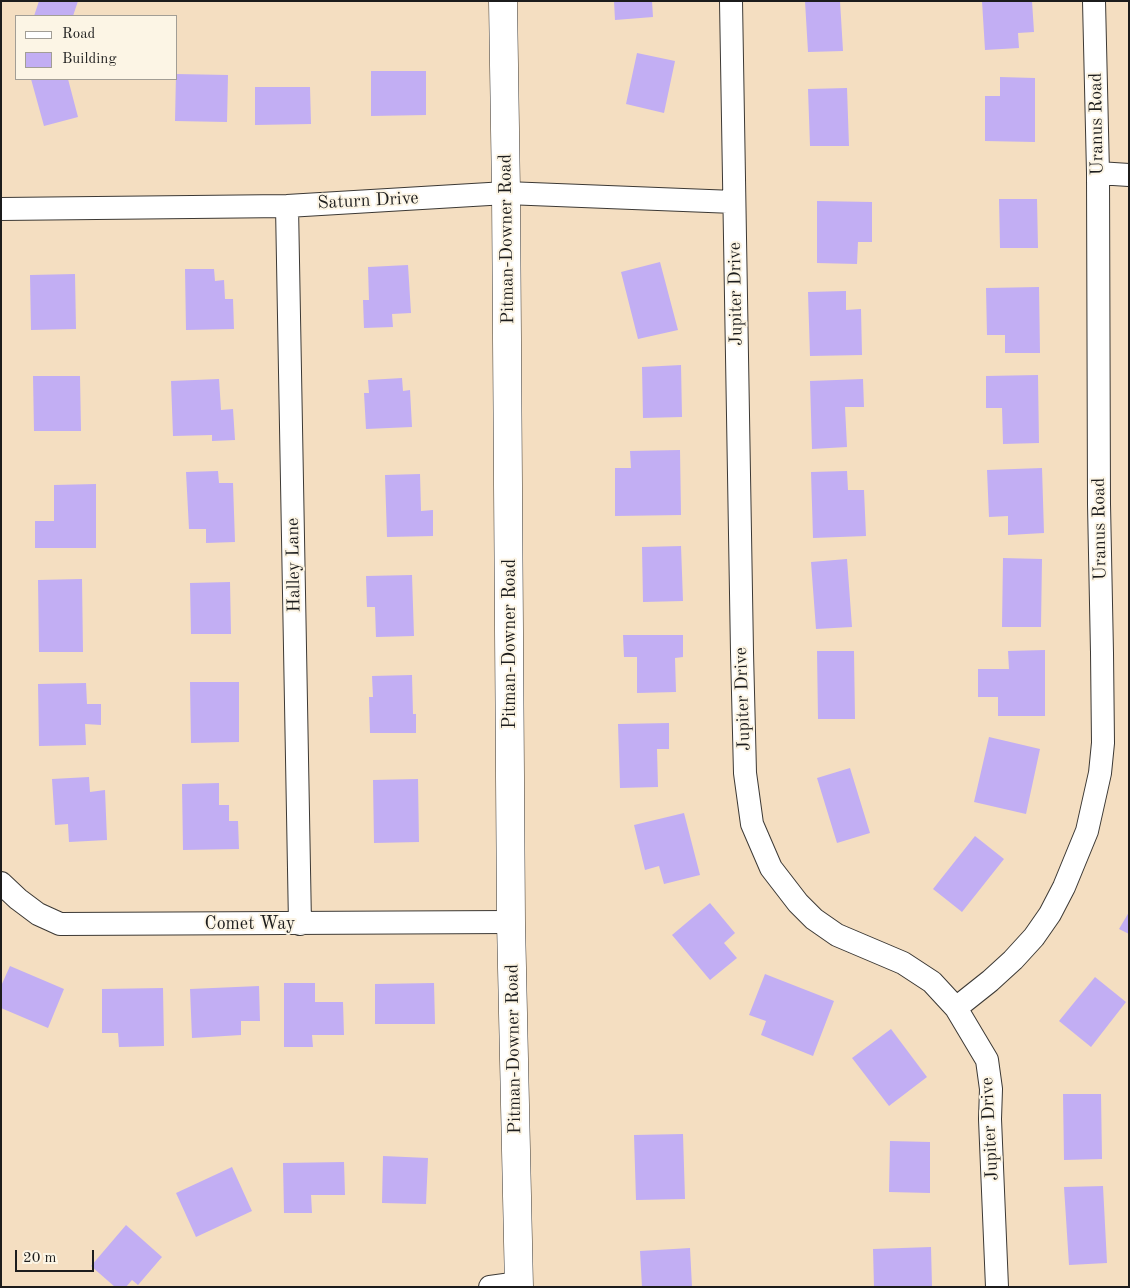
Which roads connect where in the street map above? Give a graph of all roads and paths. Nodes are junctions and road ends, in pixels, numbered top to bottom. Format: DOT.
graph roads {
  1 [pos="503,1"];
  2 [pos="731,1"];
  3 [pos="1094,1"];
  4 [pos="1098,174"];
  5 [pos="1129,175"];
  6 [pos="506,193"];
  7 [pos="734,202"];
  8 [pos="287,206"];
  9 [pos="1,209"];
  10 [pos="1,883"];
  11 [pos="512,922"];
  12 [pos="300,924"];
  13 [pos="956,1008"];
  14 [pos="519,1285"];
  15 [pos="490,1287"];
  16 [pos="997,1287"];
  1 -- 6 [label="street, Pitman-Downer Road"];
  2 -- 7 [label="street, Jupiter Drive"];
  3 -- 4 [label="street, Uranus Road"];
  4 -- 5 [label="street"];
  4 -- 13 [label="street, Uranus Road"];
  6 -- 7 [label="street, Saturn Drive"];
  6 -- 8 [label="street, Saturn Drive"];
  6 -- 11 [label="street, Pitman-Downer Road"];
  7 -- 13 [label="street, Jupiter Drive"];
  8 -- 9 [label="street, Saturn Drive"];
  8 -- 12 [label="street, Halley Lane"];
  10 -- 12 [label="street, Comet Way"];
  11 -- 12 [label="street, Comet Way"];
  11 -- 14 [label="street, Pitman-Downer Road"];
  13 -- 16 [label="street, Jupiter Drive"];
  14 -- 15 [label="street"];
}
